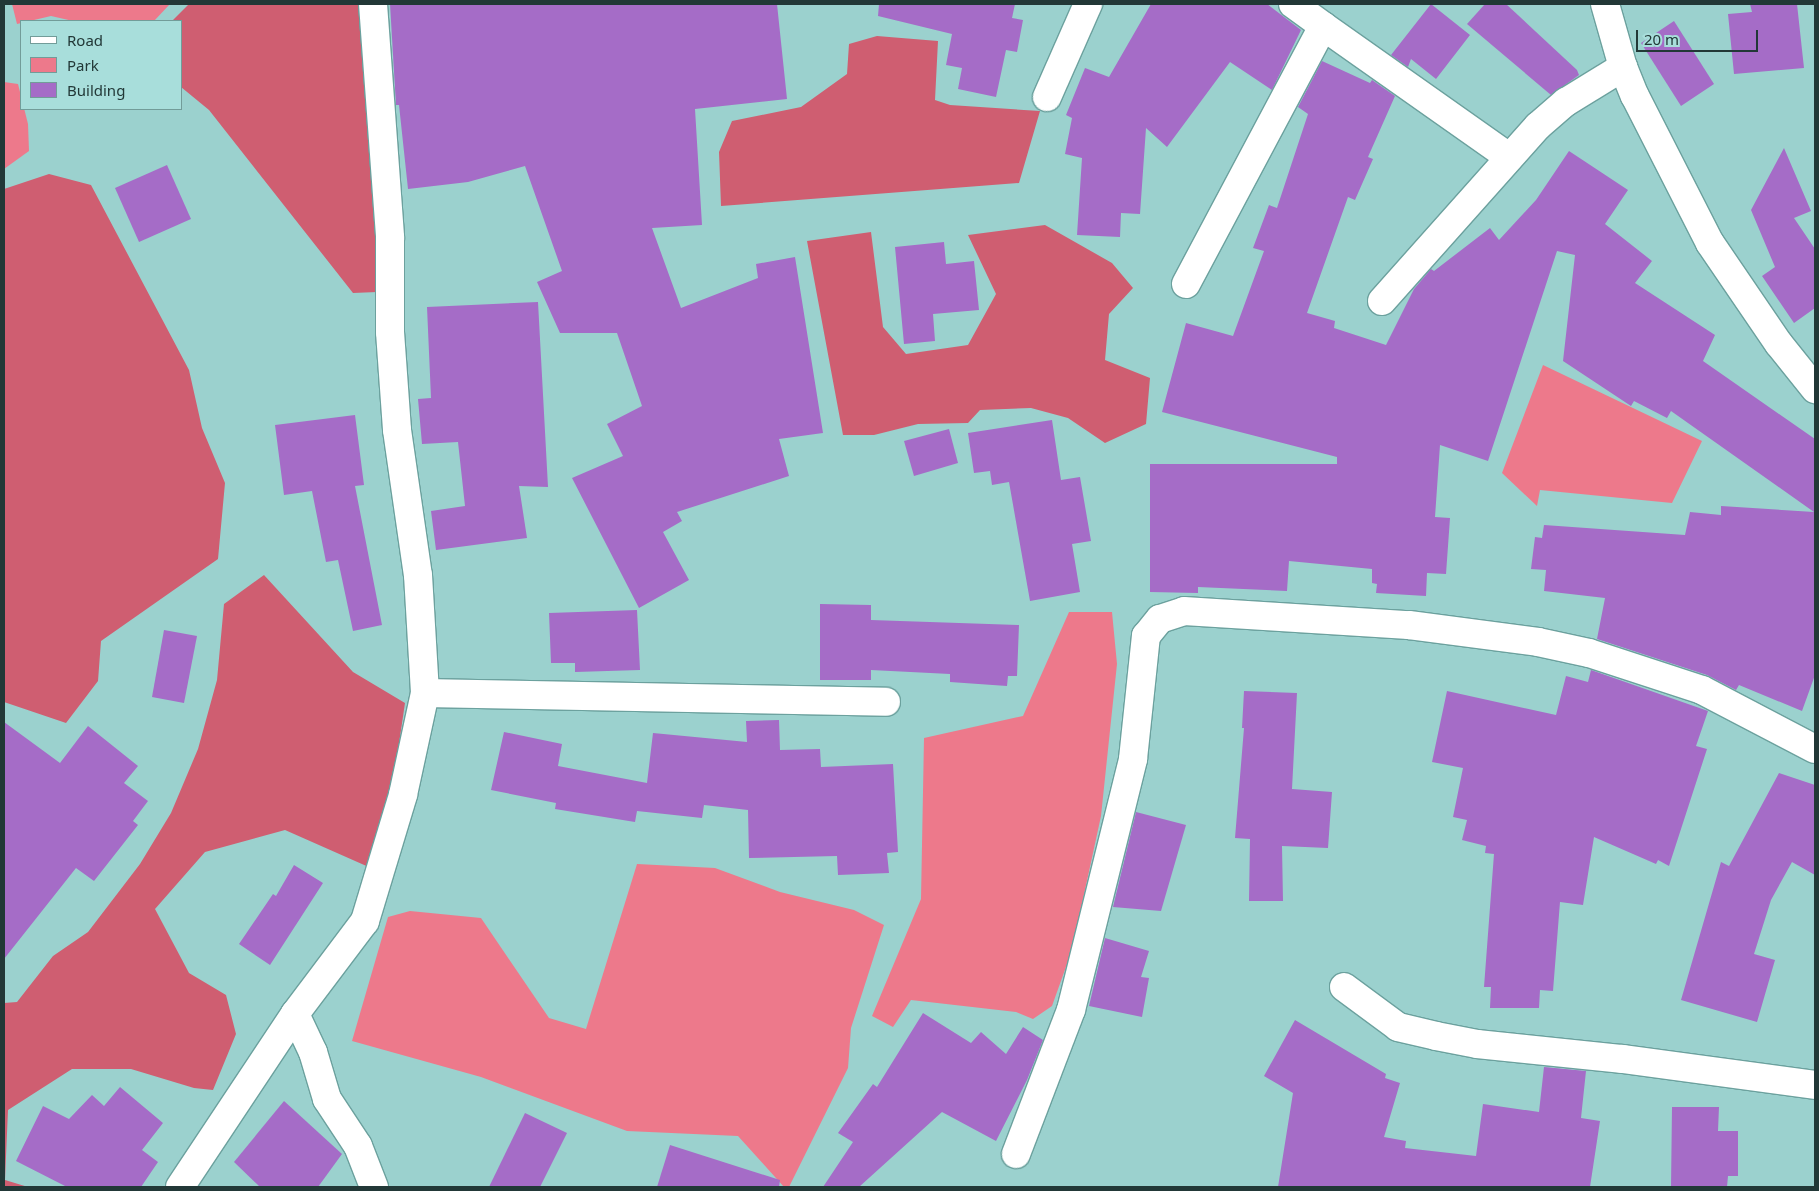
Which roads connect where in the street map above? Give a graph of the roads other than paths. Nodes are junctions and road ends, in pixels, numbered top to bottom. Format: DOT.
graph roads {
  1 [pos="373,4"];
  2 [pos="1088,4"];
  3 [pos="1293,4"];
  4 [pos="1605,4"];
  5 [pos="1323,26"];
  6 [pos="1623,67"];
  7 [pos="1047,97"];
  8 [pos="1509,157"];
  9 [pos="1186,284"];
  10 [pos="1382,300"];
  11 [pos="1815,389"];
  12 [pos="425,693"];
  13 [pos="886,702"];
  14 [pos="1815,749"];
  15 [pos="1344,987"];
  16 [pos="295,1014"];
  17 [pos="1815,1085"];
  18 [pos="1016,1154"];
  19 [pos="180,1187"];
  20 [pos="374,1187"];
  1 -- 12 [label="street"];
  2 -- 7 [label="street"];
  3 -- 5 [label="street"];
  4 -- 6 [label="street"];
  5 -- 8 [label="street"];
  5 -- 9 [label="street"];
  6 -- 8 [label="street"];
  6 -- 11 [label="street"];
  8 -- 10 [label="street"];
  12 -- 13 [label="street"];
  12 -- 16 [label="street"];
  14 -- 18 [label="street"];
  15 -- 17 [label="street"];
  16 -- 19 [label="street"];
  16 -- 20 [label="street"];
}
